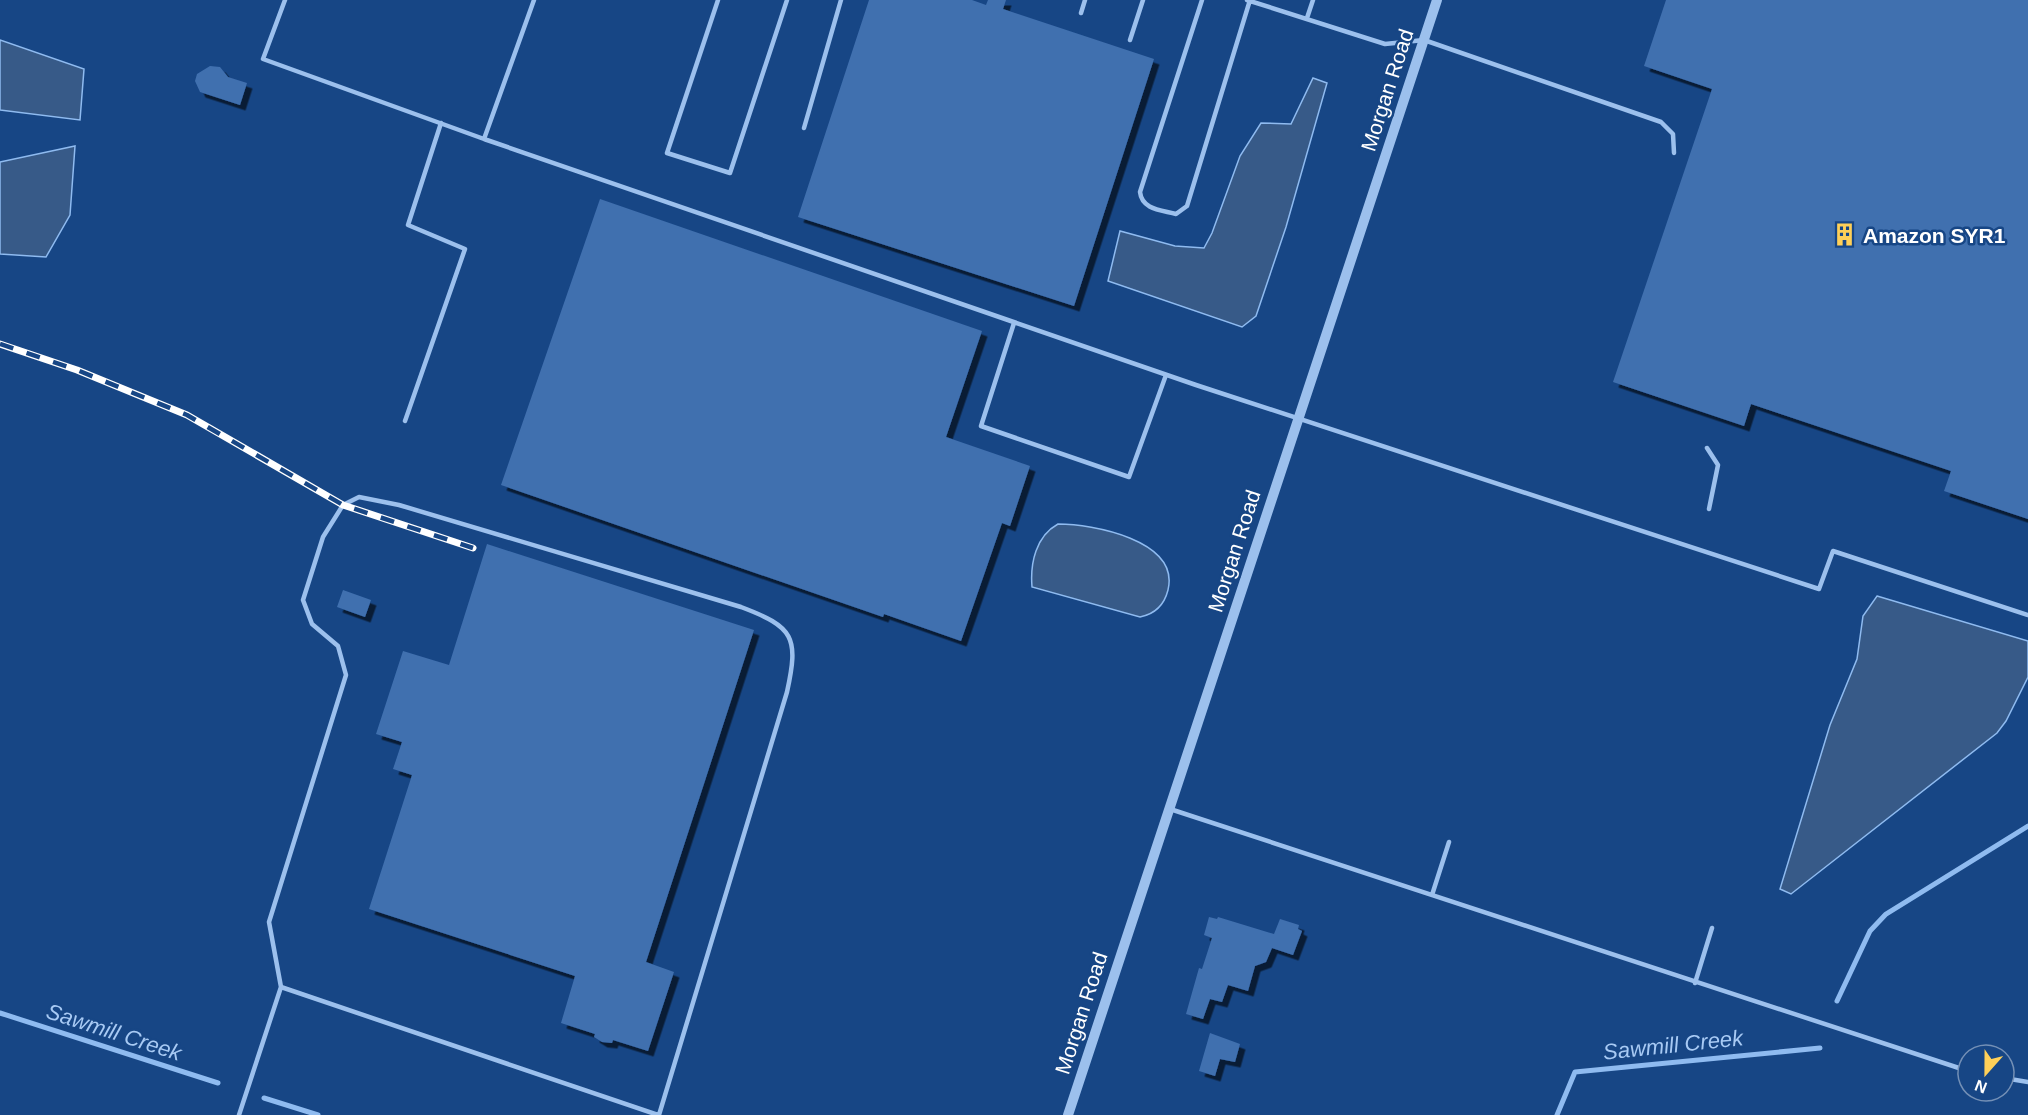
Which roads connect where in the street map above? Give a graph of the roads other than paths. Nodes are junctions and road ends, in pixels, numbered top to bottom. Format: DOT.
graph roads {
  1 [pos="285,0"];
  2 [pos="534,0"];
  3 [pos="718,0"];
  4 [pos="787,0"];
  5 [pos="842,0"];
  6 [pos="1085,0"];
  7 [pos="1143,0"];
  8 [pos="1202,0"];
  9 [pos="1249,0"];
  10 [pos="1313,0"];
  11 [pos="1437,0"];
  12 [pos="1081,13"];
  13 [pos="1307,18"];
  14 [pos="1130,40"];
  15 [pos="1424,40"];
  16 [pos="441,123"];
  17 [pos="804,128"];
  18 [pos="484,140"];
  19 [pos="1674,153"];
  20 [pos="1014,323"];
  21 [pos="1166,375"];
  22 [pos="1299,417"];
  23 [pos="405,421"];
  24 [pos="1707,448"];
  25 [pos="1709,509"];
  26 [pos="2028,615"];
  27 [pos="1169,809"];
  28 [pos="1449,842"];
  29 [pos="1432,896"];
  30 [pos="1712,928"];
  31 [pos="1695,982"];
  32 [pos="281,987"];
  33 [pos="1956,1067"];
  34 [pos="239,1115"];
  35 [pos="658,1115"];
  36 [pos="1068,1115"];
  1 -- 16 [label="lane"];
  2 -- 18 [label="lane"];
  3 -- 4 [label="lane"];
  5 -- 17 [label="lane"];
  6 -- 12 [label="lane"];
  7 -- 14 [label="lane"];
  8 -- 9 [label="lane"];
  9 -- 13 [label="lane"];
  10 -- 13 [label="lane"];
  11 -- 15 [label="street, Morgan Road"];
  13 -- 15 [label="lane"];
  15 -- 19 [label="lane"];
  15 -- 22 [label="street, Morgan Road"];
  16 -- 18 [label="lane"];
  16 -- 23 [label="lane"];
  18 -- 20 [label="lane"];
  20 -- 21 [label="lane"];
  20 -- 21 [label="lane"];
  21 -- 22 [label="lane"];
  22 -- 26 [label="lane"];
  22 -- 27 [label="street, Morgan Road"];
  24 -- 25 [label="lane"];
  27 -- 29 [label="lane"];
  27 -- 36 [label="street, Morgan Road"];
  28 -- 29 [label="lane"];
  29 -- 31 [label="lane"];
  30 -- 31 [label="lane"];
  31 -- 33 [label="lane"];
  32 -- 34 [label="lane"];
  32 -- 35 [label="lane"];
  32 -- 35 [label="lane"];
}
